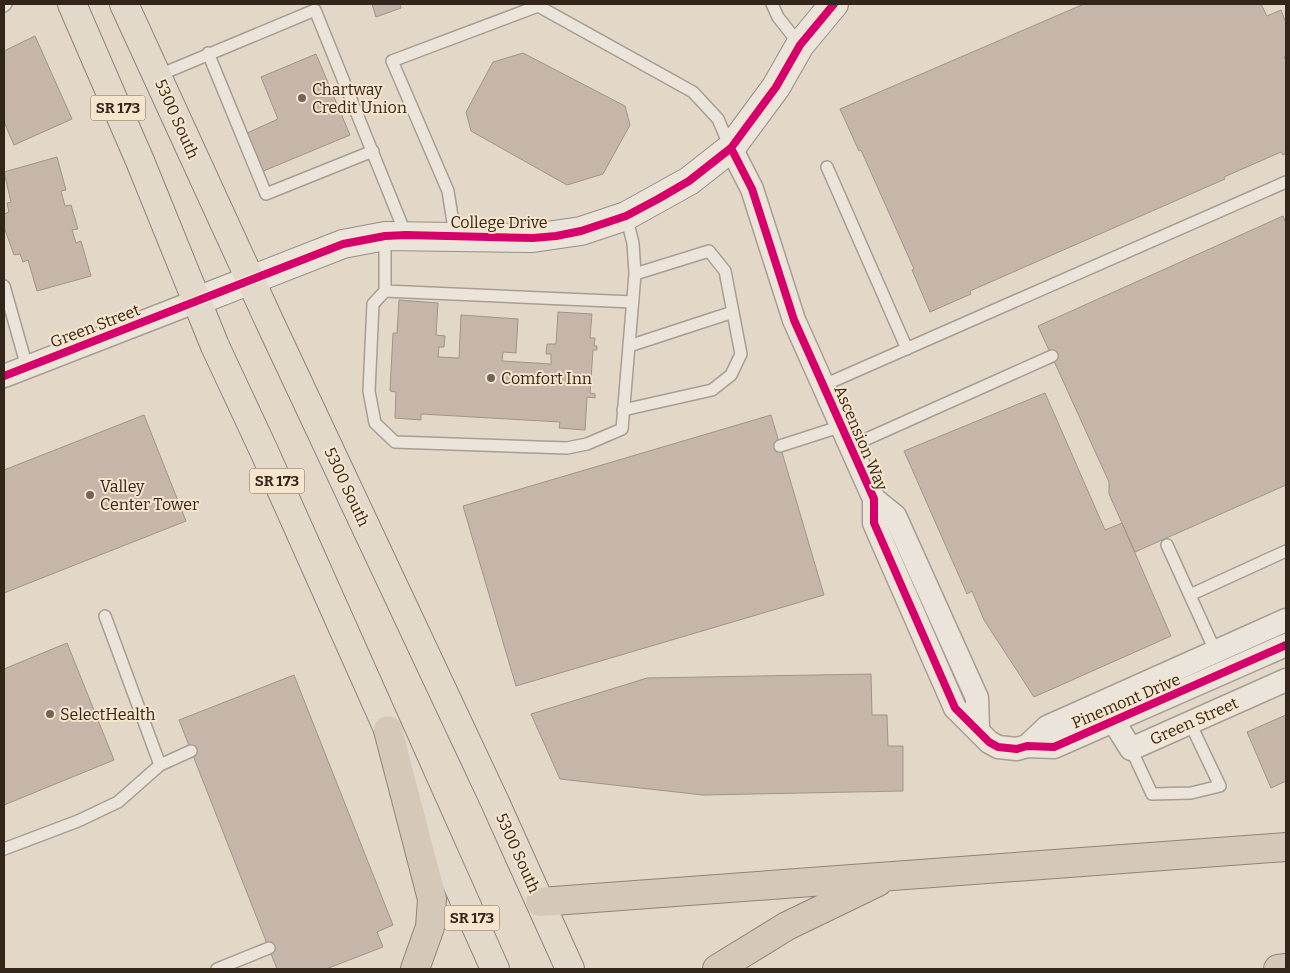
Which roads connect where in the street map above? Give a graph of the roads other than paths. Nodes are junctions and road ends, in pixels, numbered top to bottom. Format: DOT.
graph roads {
  1 [pos="72,4"];
  2 [pos="124,4"];
  3 [pos="772,4"];
  4 [pos="834,4"];
  5 [pos="800,45"];
  6 [pos="208,53"];
  7 [pos="157,76"];
  8 [pos="731,148"];
  9 [pos="373,151"];
  10 [pos="828,167"];
  11 [pos="1286,182"];
  12 [pos="626,216"];
  13 [pos="395,235"];
  14 [pos="455,235"];
  15 [pos="635,274"];
  16 [pos="250,280"];
  17 [pos="4,286"];
  18 [pos="385,291"];
  19 [pos="197,301"];
  20 [pos="633,302"];
  21 [pos="733,312"];
  22 [pos="629,346"];
  23 [pos="907,349"];
  24 [pos="1052,356"];
  25 [pos="27,367"];
  26 [pos="4,376"];
  27 [pos="824,385"];
  28 [pos="623,410"];
  29 [pos="842,426"];
  30 [pos="780,446"];
  31 [pos="851,446"];
  32 [pos="1167,545"];
  33 [pos="1286,551"];
  34 [pos="1190,595"];
  35 [pos="105,616"];
  36 [pos="1286,620"];
  37 [pos="1286,645"];
  38 [pos="1215,651"];
  39 [pos="1225,673"];
  40 [pos="1286,680"];
  41 [pos="1114,722"];
  42 [pos="1190,723"];
  43 [pos="978,729"];
  44 [pos="388,730"];
  45 [pos="1027,746"];
  46 [pos="1131,750"];
  47 [pos="191,752"];
  48 [pos="160,765"];
  49 [pos="1286,847"];
  50 [pos="4,849"];
  51 [pos="893,875"];
  52 [pos="540,902"];
  53 [pos="268,948"];
  54 [pos="1286,968"];
  55 [pos="217,969"];
  56 [pos="415,969"];
  57 [pos="495,969"];
  58 [pos="570,969"];
  59 [pos="717,969"];
  60 [pos="1278,969"];
  1 -- 19 [label="main road, SR 173"];
  2 -- 7 [label="main road, 5300 South / SR 173"];
  3 -- 5 [label="lane"];
  4 -- 5 [label="street, College Drive"];
  5 -- 8 [label="street, College Drive"];
  6 -- 7 [label="lane"];
  6 -- 9 [label="lane"];
  6 -- 9 [label="lane"];
  7 -- 16 [label="main road, 5300 South / SR 173"];
  8 -- 12 [label="street, College Drive"];
  8 -- 14 [label="lane"];
  8 -- 27 [label="street, Ascension Way"];
  9 -- 13 [label="lane"];
  10 -- 23 [label="lane"];
  11 -- 23 [label="lane"];
  12 -- 14 [label="street, College Drive"];
  12 -- 15 [label="lane"];
  13 -- 14 [label="street, College Drive"];
  13 -- 16 [label="street, College Drive"];
  13 -- 18 [label="lane"];
  15 -- 20 [label="lane"];
  15 -- 21 [label="lane"];
  16 -- 19 [label="street, College Drive"];
  16 -- 52 [label="main road, 5300 South / SR 173"];
  17 -- 25 [label="lane"];
  18 -- 20 [label="lane"];
  18 -- 28 [label="lane"];
  19 -- 25 [label="street, Green Street"];
  19 -- 44 [label="main road, SR 173"];
  20 -- 22 [label="lane"];
  21 -- 22 [label="lane"];
  21 -- 28 [label="lane"];
  22 -- 28 [label="lane"];
  23 -- 27 [label="lane"];
  24 -- 31 [label="lane"];
  25 -- 26 [label="street, Green Street"];
  27 -- 29 [label="street, Ascension Way"];
  29 -- 30 [label="lane"];
  29 -- 31 [label="street, Ascension Way"];
  31 -- 43 [label="street, Ascension Way"];
  32 -- 34 [label="lane"];
  33 -- 34 [label="lane"];
  34 -- 38 [label="lane"];
  35 -- 48 [label="lane"];
  36 -- 38 [label="street, Pinemont Drive"];
  37 -- 39 [label="street, Pinemont Drive"];
  38 -- 39 [label="lane"];
  38 -- 45 [label="street, Pinemont Drive"];
  39 -- 41 [label="street, Pinemont Drive"];
  40 -- 42 [label="street, Green Street"];
  41 -- 45 [label="street, Pinemont Drive"];
  41 -- 46 [label="street, Green Street"];
  42 -- 46 [label="street, Green Street"];
  42 -- 46 [label="lane"];
  43 -- 45 [label="street, Pinemont Drive"];
  44 -- 56 [label="highway"];
  44 -- 57 [label="main road, SR 173"];
  47 -- 48 [label="lane"];
  48 -- 50 [label="lane"];
  49 -- 51 [label="highway"];
  51 -- 52 [label="highway"];
  51 -- 59 [label="highway"];
  52 -- 58 [label="main road, 5300 South / SR 173"];
  53 -- 55 [label="lane"];
  54 -- 60 [label="highway"];
}
